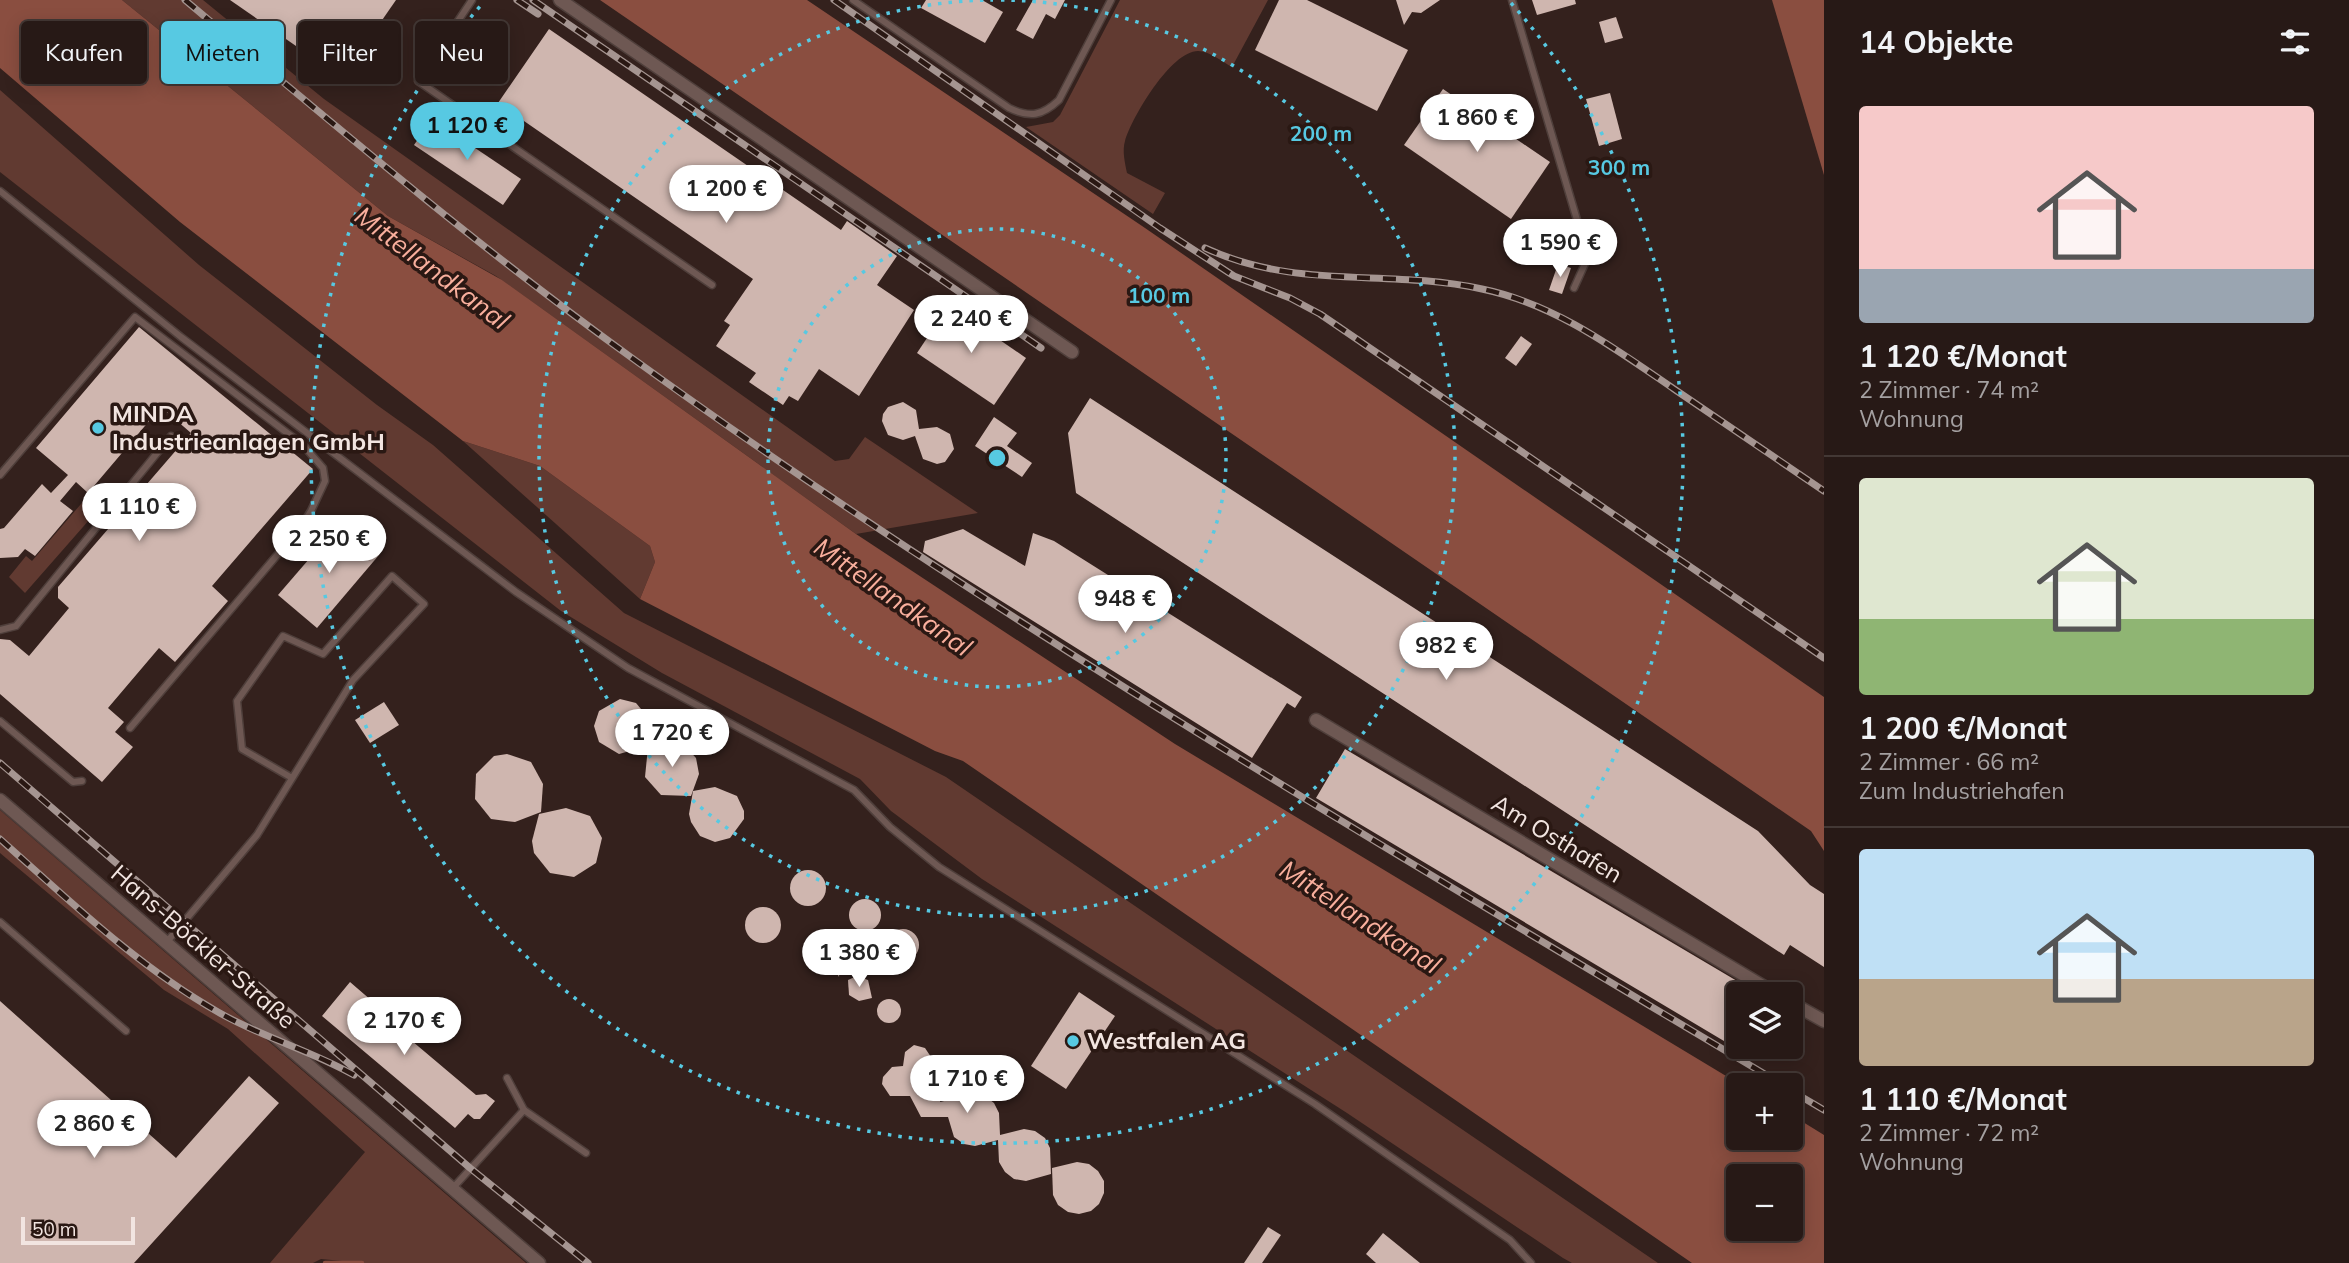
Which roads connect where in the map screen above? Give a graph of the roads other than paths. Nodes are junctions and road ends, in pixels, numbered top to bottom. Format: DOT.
graph roads {
  1 [pos="472,0"];
  2 [pos="560,0"];
  3 [pos="853,0"];
  4 [pos="1111,0"];
  5 [pos="1513,0"];
  6 [pos="0,191"];
  7 [pos="712,285"];
  8 [pos="1574,288"];
  9 [pos="1072,352"];
  10 [pos="171,436"];
  11 [pos="0,475"];
  12 [pos="0,630"];
  13 [pos="1316,720"];
  14 [pos="0,721"];
  15 [pos="131,728"];
  16 [pos="292,778"];
  17 [pos="82,781"];
  18 [pos="0,800"];
  19 [pos="0,922"];
  20 [pos="166,943"];
  21 [pos="1756,982"];
  22 [pos="1803,1009"];
  23 [pos="1824,1020"];
  24 [pos="126,1031"];
  25 [pos="507,1078"];
  26 [pos="524,1111"];
  27 [pos="586,1153"];
  28 [pos="452,1189"];
  29 [pos="539,1263"];
  30 [pos="1531,1263"];
  1 -- 7 [label="lane"];
  2 -- 9 [label="street"];
  3 -- 4 [label="lane"];
  5 -- 8 [label="lane"];
  6 -- 30 [label="lane"];
  10 -- 12 [label="lane"];
  11 -- 15 [label="lane"];
  13 -- 21 [label="street, Am Osthafen"];
  14 -- 17 [label="lane"];
  16 -- 16 [label="lane"];
  16 -- 20 [label="lane"];
  18 -- 20 [label="street, Hans-Böckler-Straße"];
  19 -- 24 [label="lane"];
  20 -- 28 [label="street, Hans-Böckler-Straße"];
  22 -- 23 [label="street"];
  25 -- 26 [label="lane"];
  26 -- 27 [label="lane"];
  26 -- 28 [label="lane"];
  28 -- 29 [label="street, Hans-Böckler-Straße"];
}
